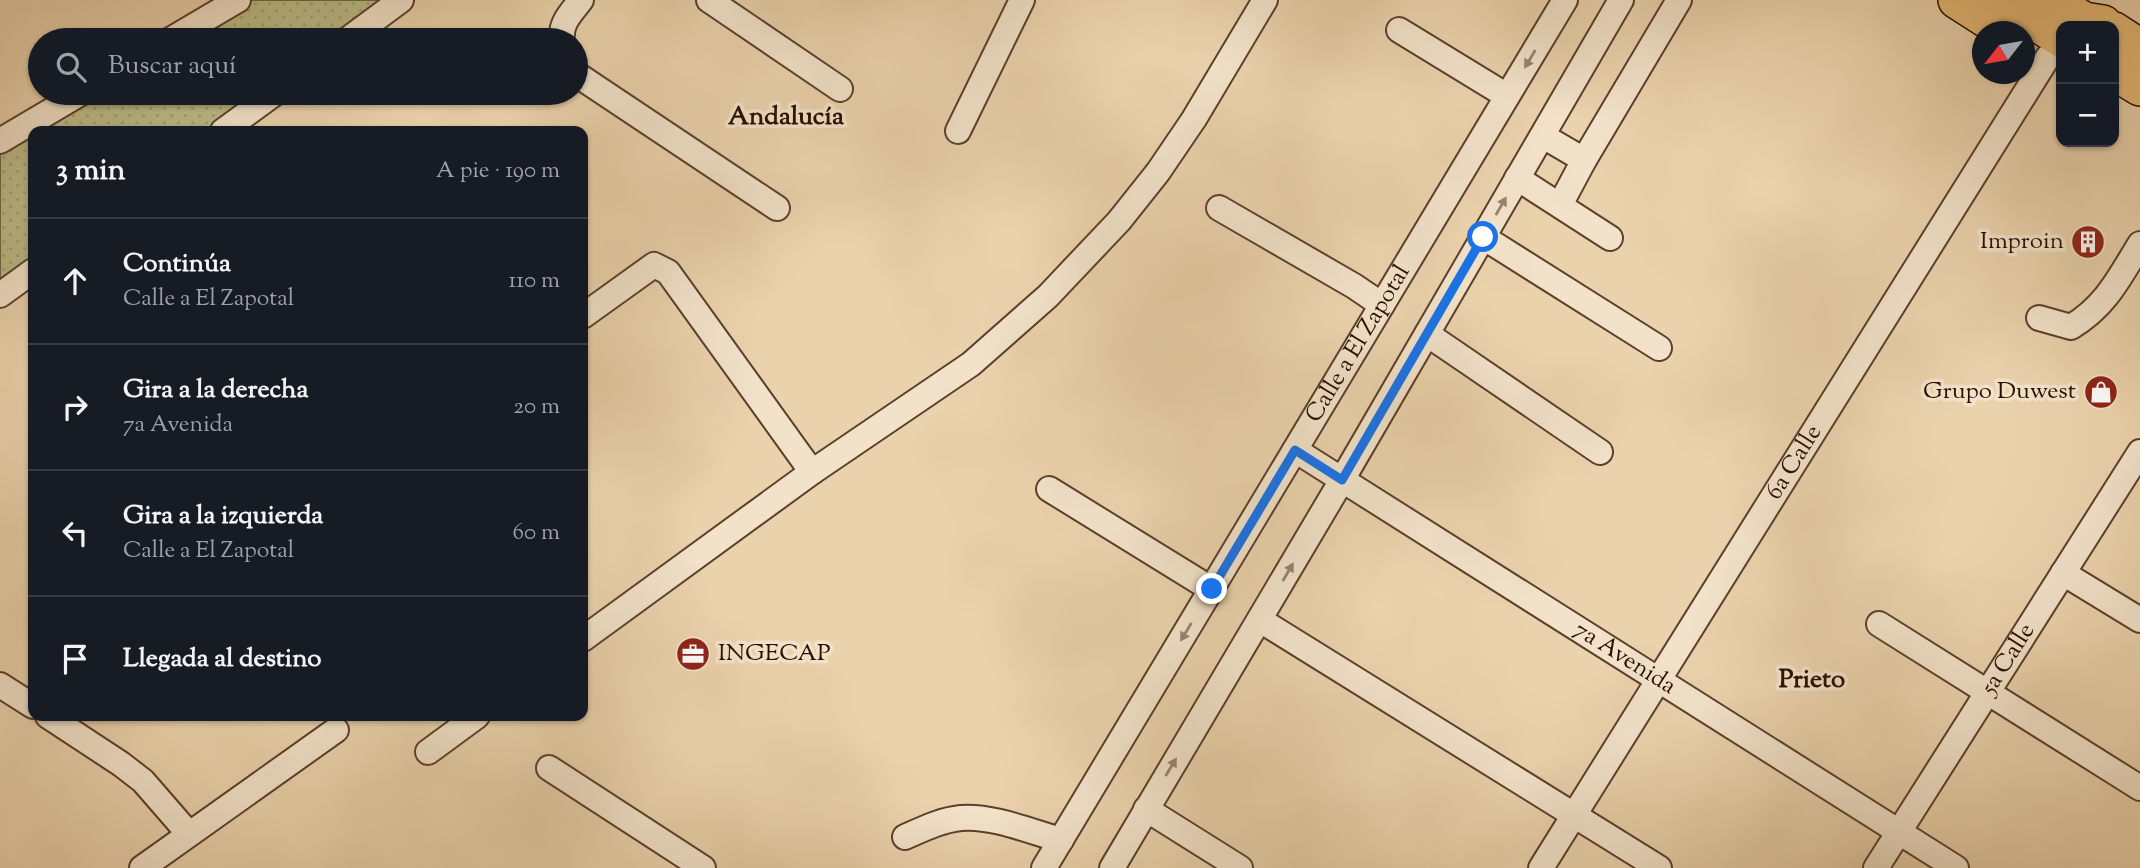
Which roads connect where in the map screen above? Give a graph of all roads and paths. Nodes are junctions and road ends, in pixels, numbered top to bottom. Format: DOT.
graph roads {
  1 [pos="237,0"];
  2 [pos="401,0"];
  3 [pos="581,0"];
  4 [pos="709,0"];
  5 [pos="1022,0"];
  6 [pos="1265,0"];
  7 [pos="1565,0"];
  8 [pos="1621,0"];
  9 [pos="1679,0"];
  10 [pos="1957,0"];
  11 [pos="2001,0"];
  12 [pos="1990,21"];
  13 [pos="190,28"];
  14 [pos="363,28"];
  15 [pos="562,28"];
  16 [pos="1399,30"];
  17 [pos="2052,33"];
  18 [pos="2119,34"];
  19 [pos="2140,48"];
  20 [pos="2119,74"];
  21 [pos="588,82"];
  22 [pos="2140,87"];
  23 [pos="840,89"];
  24 [pos="1507,96"];
  25 [pos="2119,100"];
  26 [pos="61,105"];
  27 [pos="259,105"];
  28 [pos="2140,106"];
  29 [pos="230,126"];
  30 [pos="958,131"];
  31 [pos="1543,136"];
  32 [pos="0,141"];
  33 [pos="1584,160"];
  34 [pos="1517,178"];
  35 [pos="1560,205"];
  36 [pos="777,208"];
  37 [pos="1219,208"];
  38 [pos="1483,237"];
  39 [pos="1610,238"];
  40 [pos="2140,244"];
  41 [pos="28,275"];
  42 [pos="0,295"];
  43 [pos="1382,305"];
  44 [pos="588,312"];
  45 [pos="2039,318"];
  46 [pos="1427,334"];
  47 [pos="1659,348"];
  48 [pos="1295,450"];
  49 [pos="1600,452"];
  50 [pos="2140,452"];
  51 [pos="812,472"];
  52 [pos="1342,480"];
  53 [pos="1049,489"];
  54 [pos="2063,573"];
  55 [pos="1212,589"];
  56 [pos="1260,620"];
  57 [pos="2140,620"];
  58 [pos="1879,624"];
  59 [pos="588,635"];
  60 [pos="1658,680"];
  61 [pos="0,685"];
  62 [pos="1987,693"];
  63 [pos="28,703"];
  64 [pos="56,721"];
  65 [pos="470,721"];
  66 [pos="336,730"];
  67 [pos="428,752"];
  68 [pos="549,768"];
  69 [pos="2140,788"];
  70 [pos="1146,809"];
  71 [pos="1574,815"];
  72 [pos="1899,832"];
  73 [pos="189,834"];
  74 [pos="905,837"];
  75 [pos="1061,840"];
  76 [pos="142,868"];
  77 [pos="702,868"];
  78 [pos="1044,868"];
  79 [pos="1112,868"];
  80 [pos="1240,868"];
  81 [pos="1541,868"];
  82 [pos="1659,868"];
  83 [pos="1876,868"];
  84 [pos="1956,868"];
  1 -- 13 [label="street"];
  2 -- 14 [label="street"];
  3 -- 15 [label="street"];
  4 -- 23 [label="street"];
  5 -- 30 [label="street"];
  6 -- 51 [label="street"];
  7 -- 24 [label="street, Calle a El Zapotal, one-way"];
  8 -- 31 [label="street"];
  9 -- 33 [label="street"];
  10 -- 12 [label="highway"];
  11 -- 17 [label="highway"];
  16 -- 24 [label="street"];
  17 -- 60 [label="street, 6a Calle"];
  18 -- 19 [label="highway"];
  20 -- 22 [label="highway"];
  21 -- 36 [label="street"];
  24 -- 43 [label="street, Calle a El Zapotal"];
  25 -- 28 [label="highway"];
  26 -- 32 [label="street"];
  27 -- 29 [label="street"];
  31 -- 33 [label="street"];
  31 -- 34 [label="street"];
  33 -- 35 [label="street"];
  34 -- 35 [label="street"];
  38 -- 34 [label="street, one-way"];
  35 -- 39 [label="street"];
  37 -- 43 [label="street"];
  38 -- 46 [label="street"];
  38 -- 47 [label="street"];
  40 -- 45 [label="street"];
  41 -- 42 [label="street"];
  43 -- 48 [label="street, Calle a El Zapotal"];
  44 -- 51 [label="street"];
  46 -- 49 [label="street"];
  46 -- 52 [label="street"];
  48 -- 52 [label="street, 7a Avenida"];
  48 -- 55 [label="street, Calle a El Zapotal"];
  50 -- 54 [label="street, 5a Calle"];
  51 -- 59 [label="street"];
  56 -- 52 [label="street, one-way"];
  52 -- 60 [label="street, 7a Avenida"];
  53 -- 55 [label="street"];
  54 -- 57 [label="street"];
  54 -- 62 [label="street, 5a Calle"];
  55 -- 75 [label="street, Calle a El Zapotal, one-way"];
  70 -- 56 [label="street, one-way"];
  56 -- 71 [label="street"];
  58 -- 62 [label="street"];
  60 -- 71 [label="street, 6a Calle"];
  60 -- 72 [label="street, 7a Avenida"];
  61 -- 63 [label="street"];
  62 -- 69 [label="street"];
  62 -- 72 [label="street, 5a Calle"];
  64 -- 73 [label="street"];
  65 -- 67 [label="street"];
  66 -- 73 [label="street"];
  68 -- 77 [label="street"];
  70 -- 79 [label="street"];
  70 -- 80 [label="street"];
  71 -- 81 [label="street, 6a Calle"];
  71 -- 82 [label="street"];
  72 -- 83 [label="street, 5a Calle"];
  72 -- 84 [label="street, 7a Avenida"];
  73 -- 76 [label="street"];
  74 -- 75 [label="street"];
  75 -- 78 [label="street, Calle a El Zapotal"];
}
